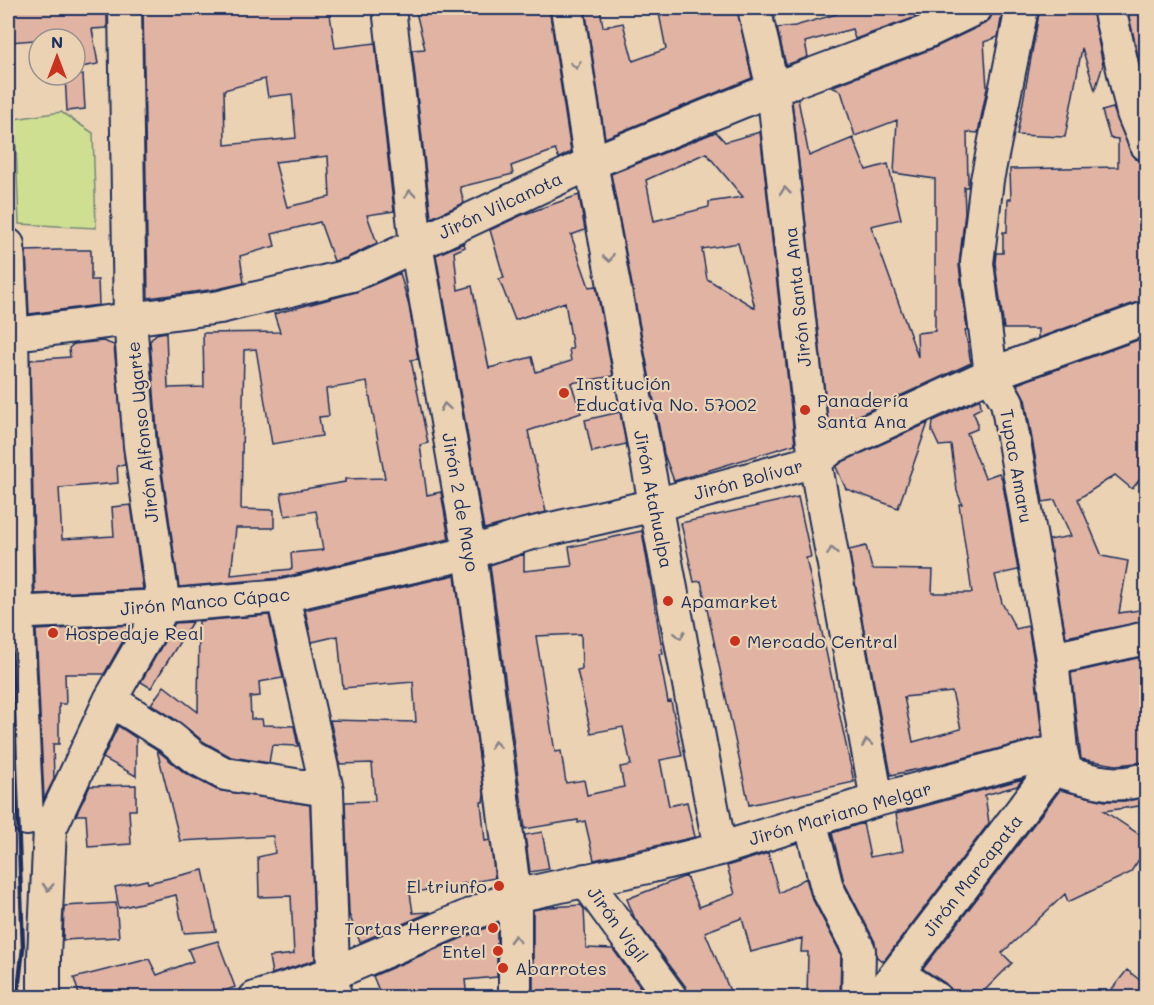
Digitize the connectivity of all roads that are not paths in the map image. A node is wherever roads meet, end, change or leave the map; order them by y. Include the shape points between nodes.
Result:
1 (124, 8) edge
2 (389, 8) edge
3 (567, 8) edge
4 (754, 8) edge
5 (975, 8) edge
6 (1023, 8) edge
7 (1109, 8) edge
8 (921, 20) edge
9 (773, 89) junction
10 (1146, 144) edge
11 (591, 163) junction
12 (8, 244) edge
13 (416, 244) junction
14 (1146, 318) edge
15 (130, 319) junction
16 (10, 334) edge
17 (991, 374) junction
18 (815, 461) junction
19 (655, 505) junction
20 (470, 553) junction
21 (283, 596) junction
22 (164, 606) junction
23 (12, 613) edge
24 (1146, 638) edge
25 (1052, 659) junction
26 (110, 700) junction
27 (1061, 750) junction
28 (1146, 779) edge
29 (327, 790) junction
30 (877, 800) junction
31 (28, 818) edge
32 (810, 820) junction
33 (720, 849) junction
34 (585, 880) junction
35 (515, 896) junction
36 (897, 973) junction
37 (334, 985) edge
38 (45, 998) edge
39 (255, 998) edge
40 (515, 998) edge
41 (671, 998) edge
42 (858, 998) edge
43 (878, 998) edge
44 (934, 998) edge

1 - 15 street, Jirón Alfonso Ugarte
13 -> 2 street, Jirón 2 de Mayo
3 -> 11 street, Jirón Atahualpa
4 - 9 street, Jirón Santa Ana
5 - 8 street, Jirón Vilcanota
6 - 17 street, Tupac Amaru via 987,180 977,263
7 - 10 street via 1133,113
8 - 9 street, Jirón Vilcanota
9 - 11 street, Jirón Vilcanota
18 -> 9 street, Jirón Santa Ana
11 - 13 street, Jirón Vilcanota
11 -> 19 street, Jirón Atahualpa
12 - 16 street
13 - 15 street, Jirón Vilcanota via 352,275 220,307
20 -> 13 street, Jirón 2 de Mayo
14 - 17 street, Jirón Bolívar
15 - 16 street, Jirón Vilcanota
15 - 22 street, Jirón Alfonso Ugarte via 140,446
16 - 23 street
17 - 18 street, Jirón Bolívar via 833,447
17 - 25 street, Tupac Amaru via 1007,402
18 - 19 street, Jirón Bolívar
30 -> 18 street, Jirón Santa Ana
19 - 20 street, Jirón Bolívar via 525,535
19 -> 33 street, Jirón Atahualpa
20 - 21 street, Jirón Manco Cápac
35 -> 20 street, Jirón 2 de Mayo
21 - 22 street, Jirón Manco Cápac
21 - 29 street
22 - 23 street, Jirón Manco Cápac
22 - 26 street
23 - 31 street
24 - 25 street
25 - 27 street, Tupac Amaru
26 - 29 street via 225,774
26 - 31 street
27 - 28 street via 1066,773 1097,783
27 - 30 street, Jirón Mariano Melgar
27 - 36 street, Jirón Marcapata via 1047,777
29 - 37 street
30 - 32 street, Jirón Mariano Melgar
31 -> 38 street
32 - 33 street, Jirón Mariano Melgar
32 - 42 street via 827,888 859,950
33 - 34 street, Jirón Mariano Melgar
34 - 35 street, Jirón Mariano Melgar
34 - 41 street, Jirón Vigil
35 - 37 street, Jirón Mariano Melgar
40 -> 35 street, Jirón 2 de Mayo
36 - 43 street, Jirón Marcapata
36 - 44 street
37 - 39 street, Jirón Mariano Melgar

